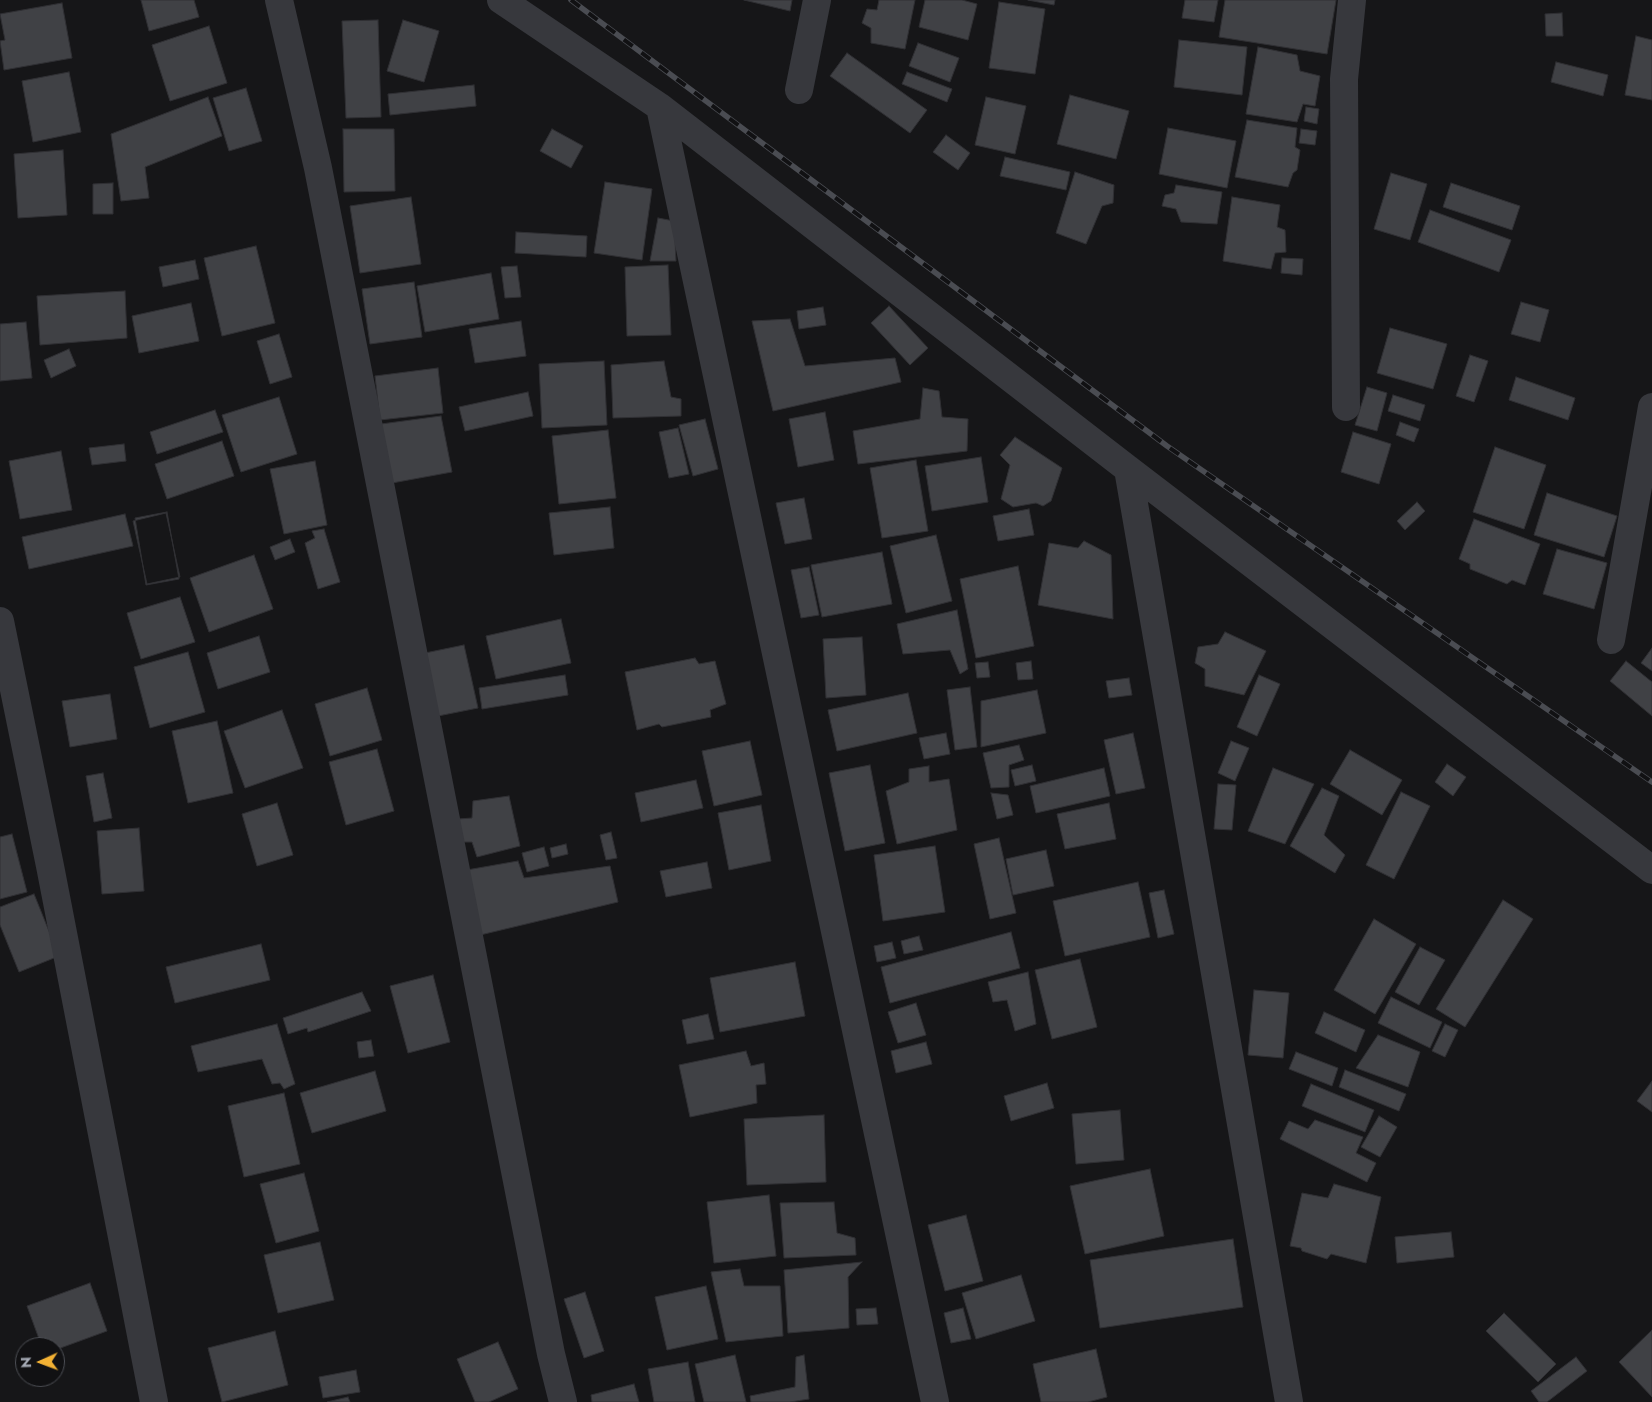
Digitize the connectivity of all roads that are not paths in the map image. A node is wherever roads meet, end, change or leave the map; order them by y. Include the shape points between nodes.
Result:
1 (279, 0) edge
2 (501, 0) edge
3 (817, 0) edge
4 (1352, 0) edge
5 (799, 90) dead end
6 (660, 107) junction
7 (1346, 407) dead end
8 (1652, 407) edge
9 (1128, 470) junction
10 (0, 621) edge
11 (1610, 640) dead end
12 (1652, 870) edge
13 (154, 1402) edge
14 (564, 1402) edge
15 (935, 1402) edge
16 (1289, 1402) edge

1 - 14 street via 320,178 551,1354
2 - 6 street
3 - 5 street
4 - 7 street via 1344,79
6 - 9 street
6 - 15 street
8 - 11 street
9 - 12 street
9 - 16 street
10 - 13 street

